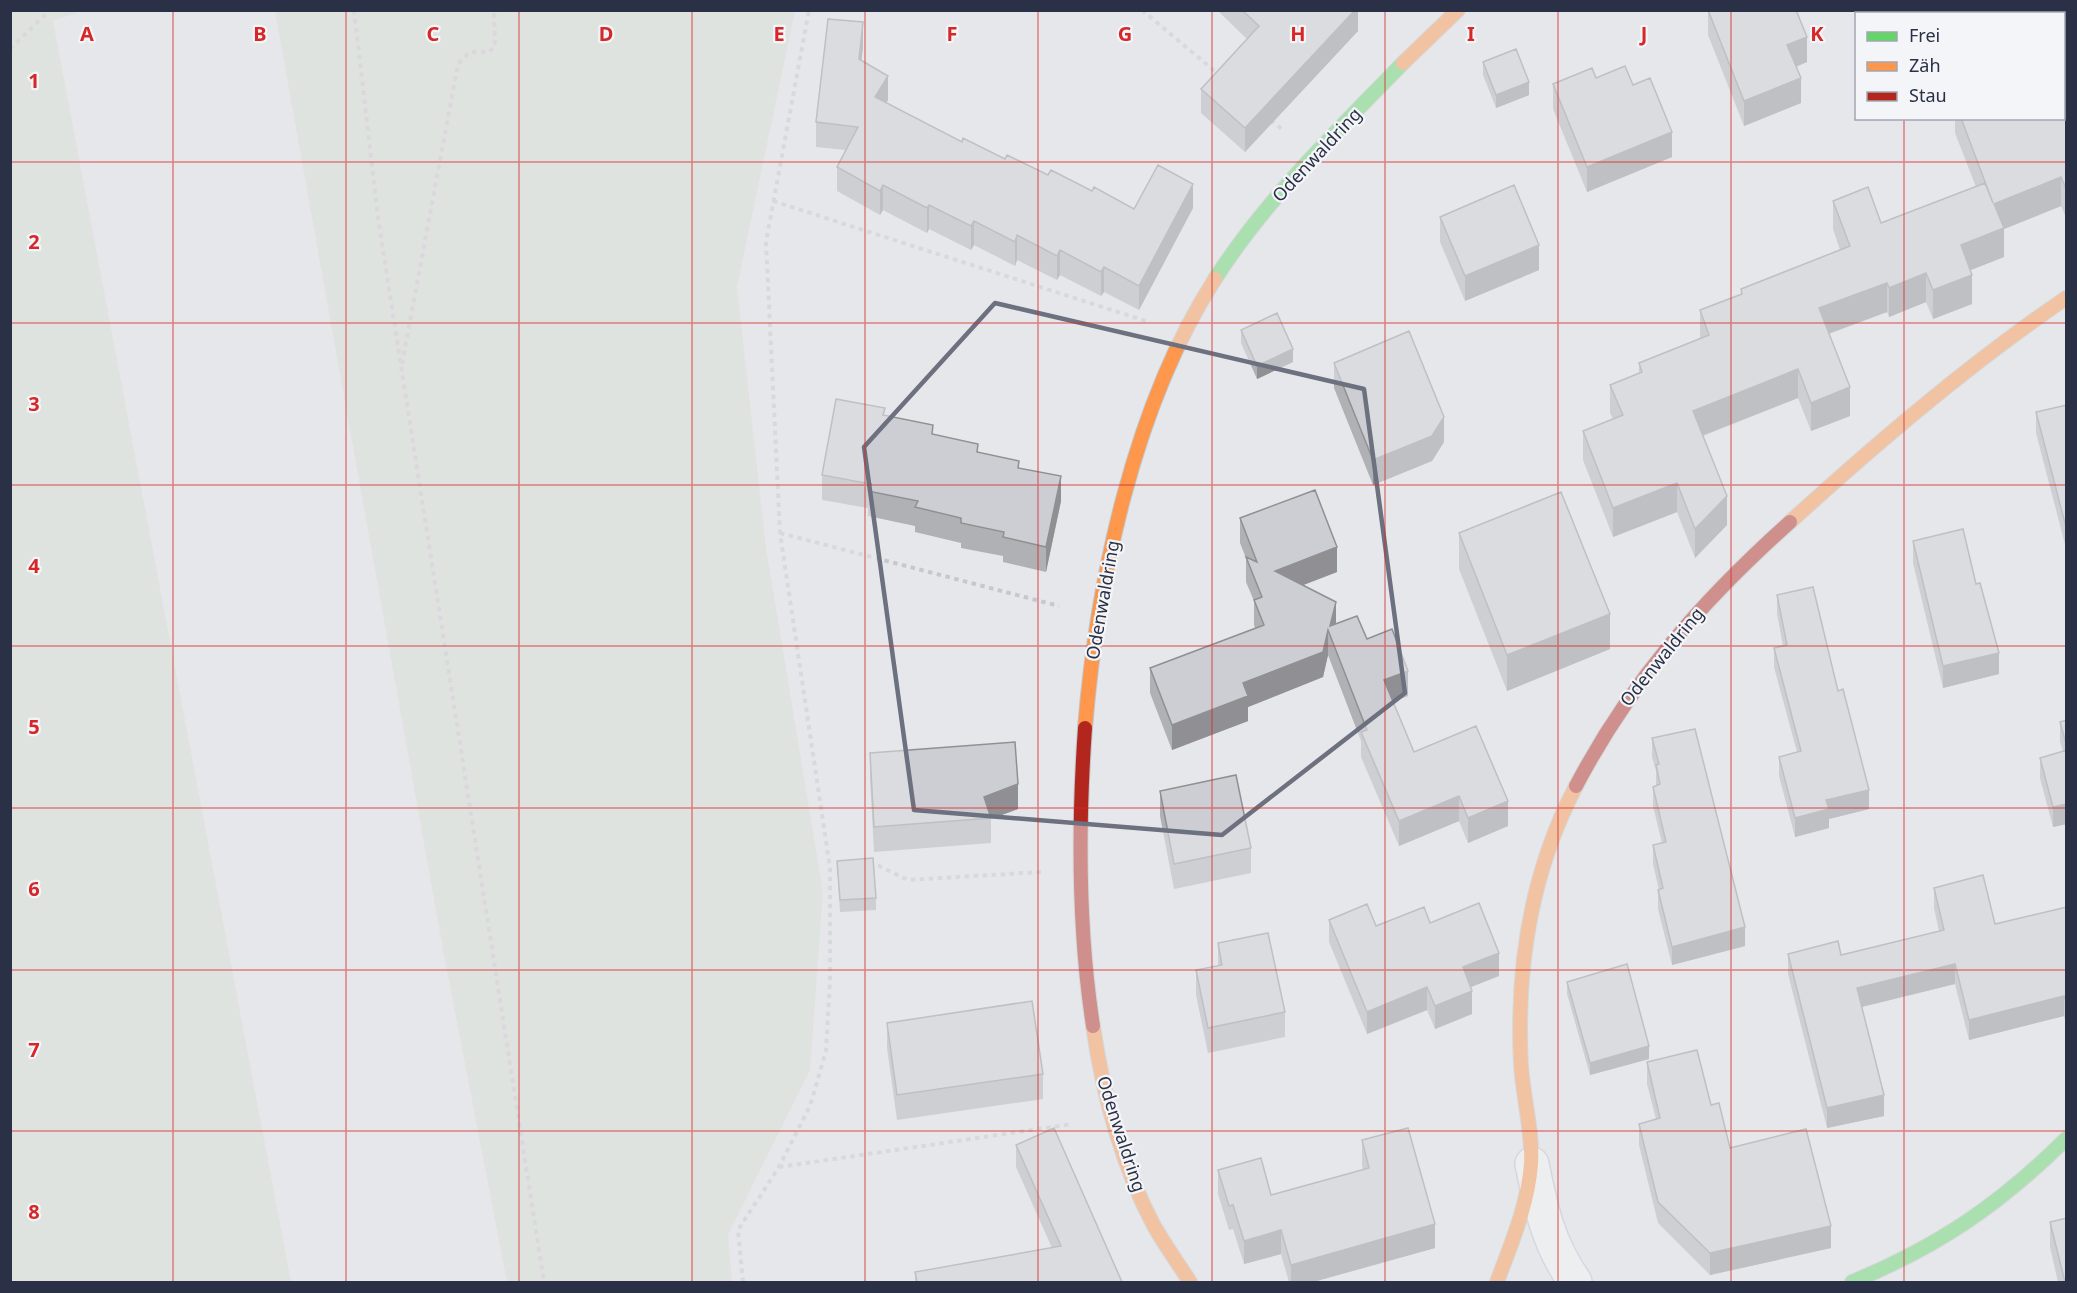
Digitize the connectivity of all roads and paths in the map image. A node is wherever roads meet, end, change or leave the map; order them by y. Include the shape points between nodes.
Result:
1 (50, 10) edge
2 (354, 10) edge
3 (494, 10) edge
4 (809, 10) edge
5 (1142, 10) edge
6 (1458, 10) edge
7 (10, 49) edge
8 (1224, 80) edge
9 (1269, 118) edge
10 (1314, 156) junction
11 (773, 201) junction
12 (2067, 298) edge
13 (1183, 333) junction
14 (401, 368) junction
15 (780, 533) junction
16 (1097, 616) junction
17 (859, 867) edge
18 (830, 868) junction
19 (840, 868) edge
20 (1080, 870) junction
21 (1112, 1119) junction
22 (2067, 1139) edge
23 (1532, 1164) junction
24 (779, 1167) junction
25 (544, 1282) edge
26 (744, 1282) edge
27 (1190, 1282) edge
28 (1497, 1282) edge
29 (1575, 1282) edge
30 (1852, 1282) edge

1 - 7 path
2 - 14 path via 378,218
3 - 14 path via 495,46 489,52 470,52 458,64
4 - 11 path
5 - 8 path
6 - 10 street, Odenwaldring
9 - 10 path
10 - 13 street, Odenwaldring via 1230,256
11 - 13 path
11 - 15 path via 766,242
12 - 23 street, Odenwaldring via 1965,372 1808,504 1729,578 1671,642 1621,706 1573,788 1554,835 1528,926 1520,1020
13 - 16 street, Odenwaldring via 1144,427 1115,531
14 - 25 path
15 - 16 path
15 - 18 path
16 - 20 street, Odenwaldring via 1084,727
17 - 20 path via 879,866 908,880
18 - 19 path
18 - 24 path via 826,1051 810,1106
20 - 21 street, Odenwaldring via 1089,995 1098,1060
21 - 24 path
21 - 27 street, Odenwaldring via 1149,1217
22 - 30 street via 1987,1209 1917,1254
23 - 28 street, Odenwaldring via 1521,1215
23 - 29 street, Odenwaldring via 1550,1239
24 - 26 path via 738,1230

